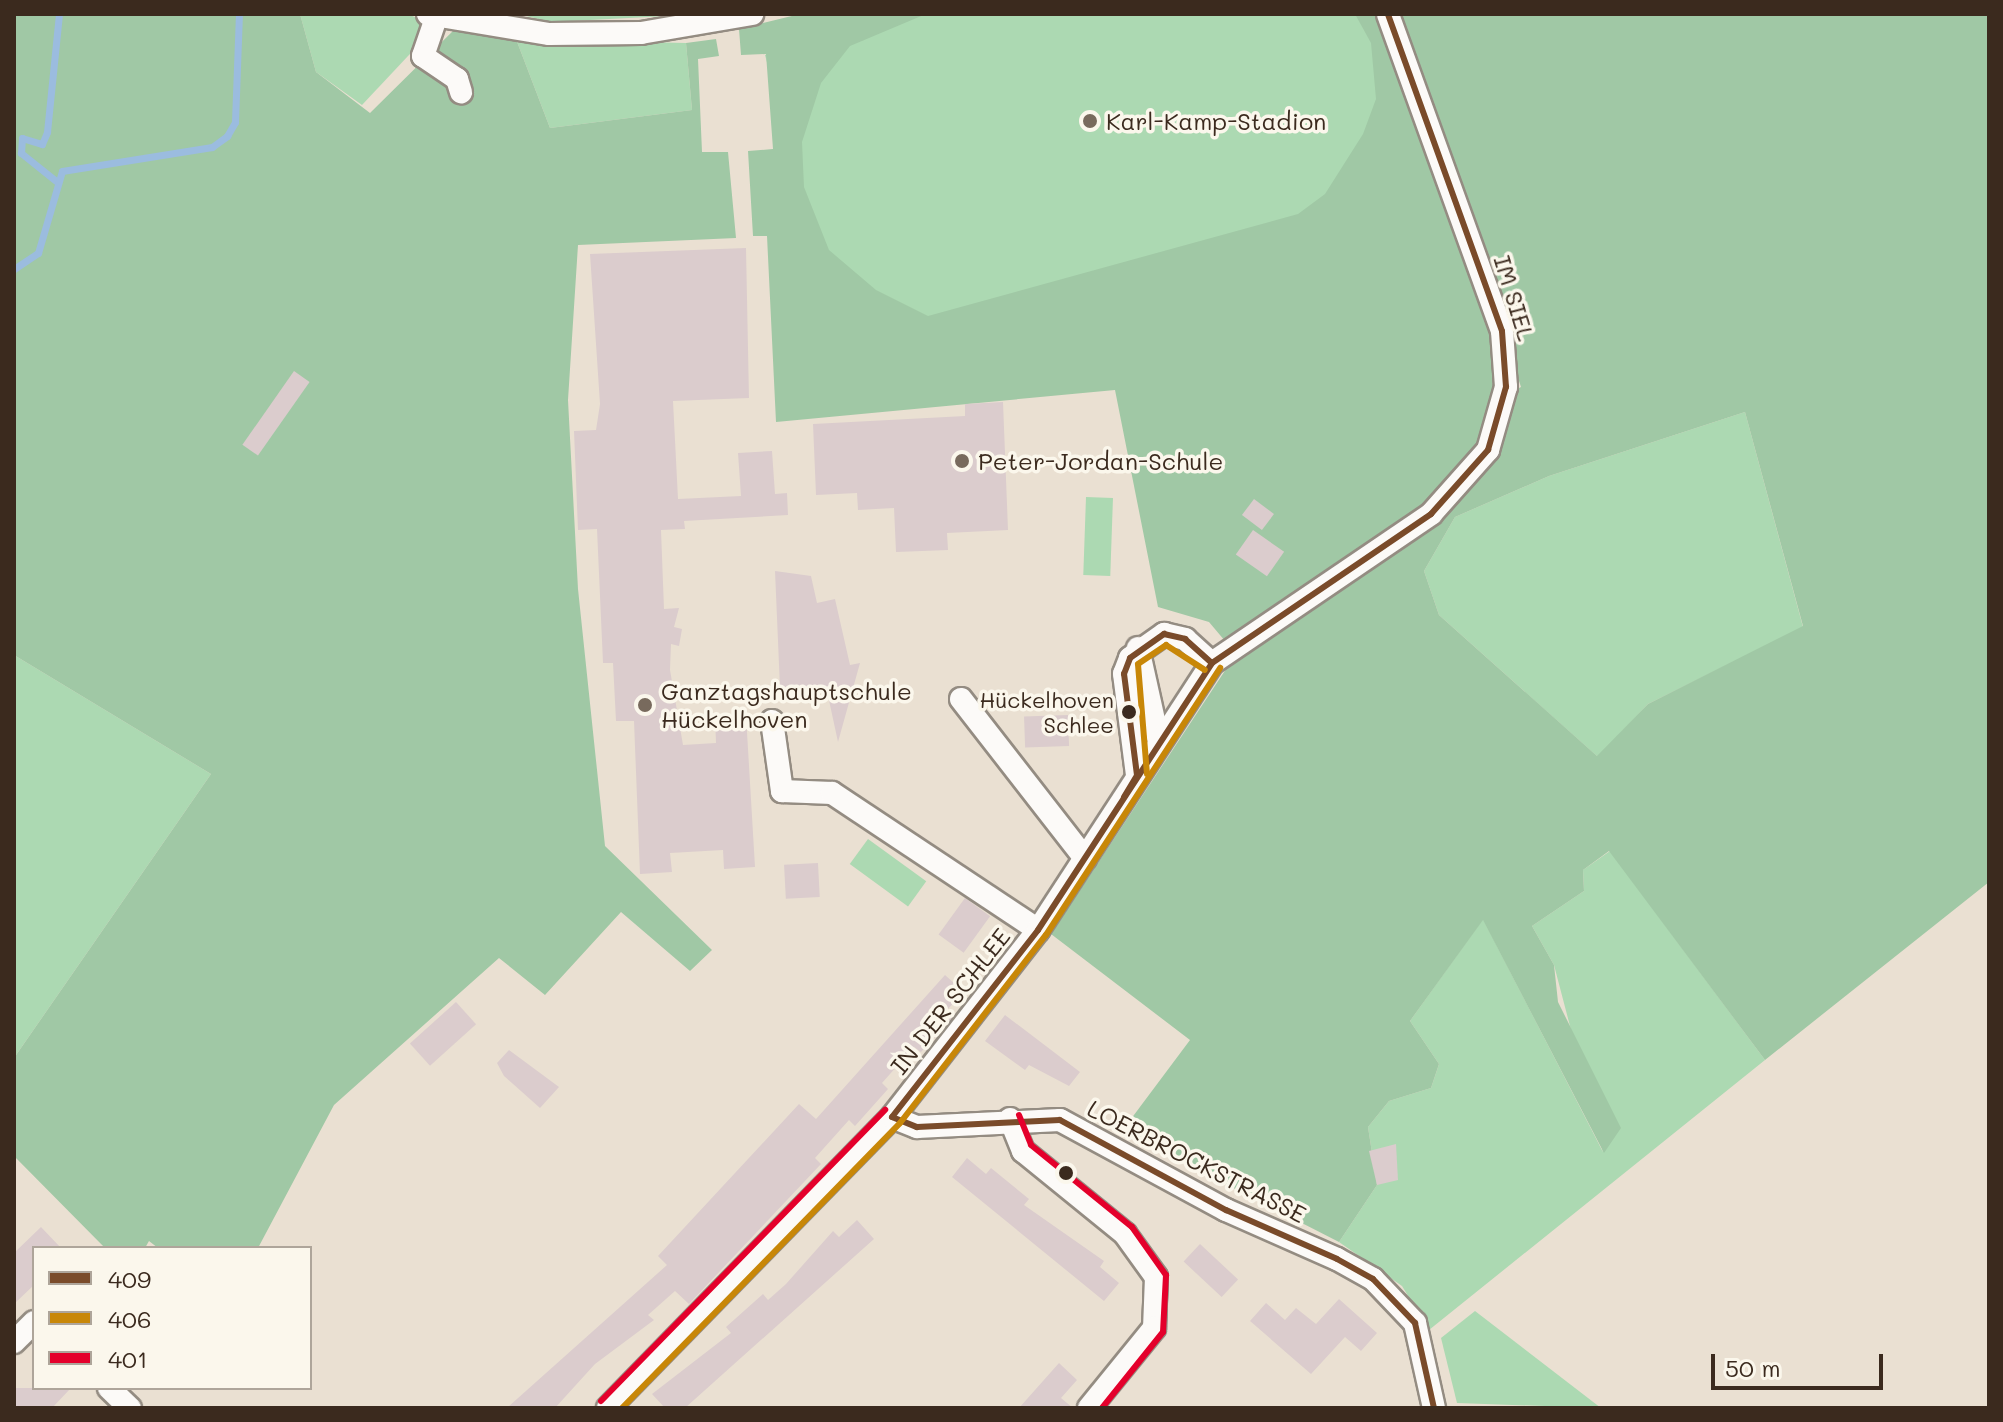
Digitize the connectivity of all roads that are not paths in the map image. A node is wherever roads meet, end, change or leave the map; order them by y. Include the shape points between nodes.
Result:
1 (752, 14) edge
2 (1388, 14) edge
3 (432, 16) edge
4 (461, 92) dead end
5 (1138, 648) junction
6 (1212, 663) junction
7 (961, 699) dead end
8 (772, 721) dead end
9 (1159, 743) junction
10 (1137, 775) junction
11 (1085, 858) junction
12 (1038, 930) junction
13 (892, 1117) junction
14 (1010, 1119) junction
15 (32, 1324) edge
16 (14, 1342) edge
17 (111, 1390) edge
18 (1440, 1406) edge
19 (130, 1408) edge
20 (608, 1408) edge
21 (1089, 1408) edge

1 - 3 street via 641,33 549,34
2 - 6 street, IM SIEL via 1502,331 1506,387 1488,450 1469,479 1431,514
3 - 4 street via 423,56 457,79
5 - 6 street via 1164,634 1185,639
5 - 9 street
5 - 10 street via 1124,674
6 - 9 street, IN DER SCHLEE
7 - 11 street
8 - 12 street via 782,791 832,793
9 - 10 street, IN DER SCHLEE
10 - 11 street, IN DER SCHLEE
11 - 12 street, IN DER SCHLEE
12 - 13 street, IN DER SCHLEE
13 - 14 street, LOERBROCKSTRASSE via 917,1127
13 - 20 street, IN DER SCHLEE
14 - 18 street, LOERBROCKSTRASSE via 1060,1120 1094,1134 1226,1210 1373,1279 1415,1323
14 - 21 street via 1023,1151 1125,1234 1156,1277 1154,1328
15 - 16 street
17 - 19 street

